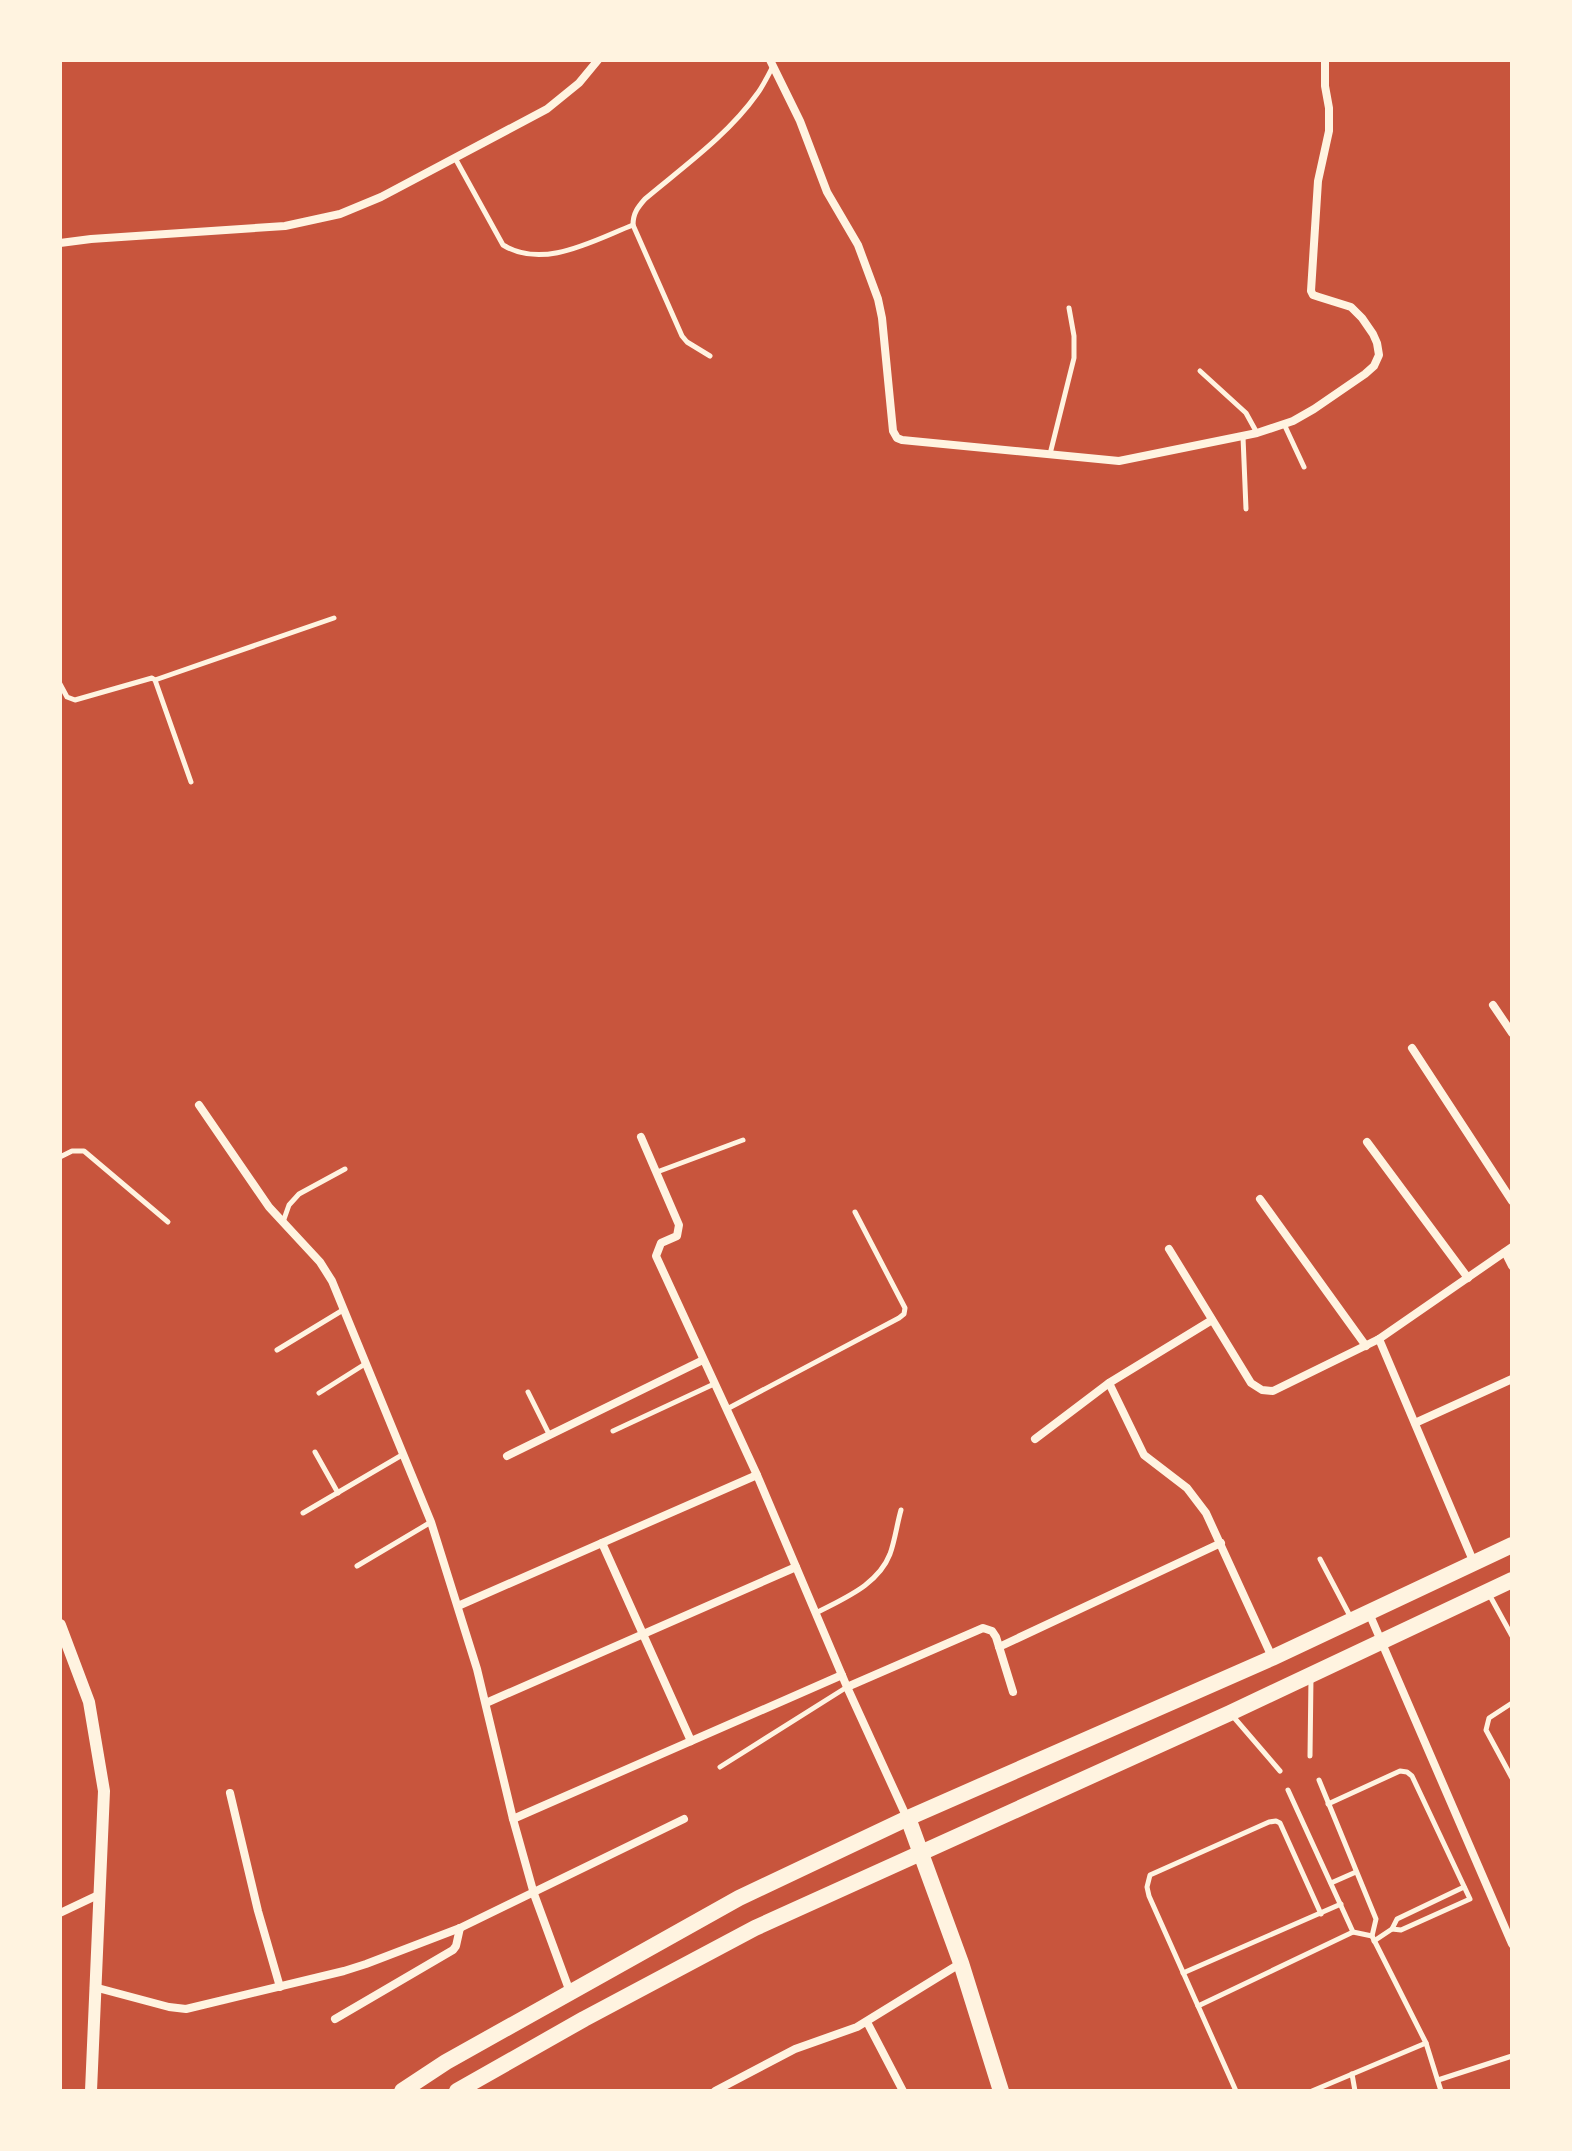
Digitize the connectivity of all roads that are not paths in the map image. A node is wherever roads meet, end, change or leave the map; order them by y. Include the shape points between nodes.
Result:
1 (598, 60) edge
2 (1325, 60) edge
3 (772, 63) edge
4 (455, 158) junction
5 (633, 225) junction
6 (60, 243) edge
7 (1069, 308) dead end
8 (710, 356) dead end
9 (1200, 371) dead end
10 (1284, 424) junction
11 (1257, 433) junction
12 (1243, 436) junction
13 (1050, 454) junction
14 (1304, 467) dead end
15 (1246, 509) dead end
16 (334, 618) dead end
17 (155, 680) junction
18 (60, 684) edge
19 (191, 782) dead end
20 (1493, 1005) dead end
21 (1512, 1033) edge
22 (1412, 1048) dead end
23 (199, 1105) dead end
24 (641, 1137) dead end
25 (743, 1140) dead end
26 (1367, 1142) dead end
27 (60, 1157) edge
28 (345, 1169) dead end
29 (657, 1172) junction
30 (1260, 1199) dead end
31 (1512, 1201) edge
32 (855, 1212) dead end
33 (168, 1222) dead end
34 (282, 1222) junction
35 (1169, 1249) dead end
36 (1508, 1249) edge
37 (1512, 1266) edge
38 (1468, 1278) junction
39 (344, 1309) junction
40 (1212, 1320) junction
41 (1379, 1339) junction
42 (1366, 1346) junction
43 (277, 1350) dead end
44 (703, 1360) junction
45 (365, 1364) junction
46 (1512, 1379) edge
47 (1109, 1383) junction
48 (714, 1384) junction
49 (528, 1392) dead end
50 (319, 1393) dead end
51 (726, 1409) junction
52 (1415, 1423) junction
53 (613, 1431) dead end
54 (549, 1435) junction
55 (1035, 1439) dead end
56 (315, 1452) dead end
57 (402, 1455) junction
58 (507, 1456) dead end
59 (757, 1475) junction
60 (338, 1493) junction
61 (901, 1510) dead end
62 (303, 1513) dead end
63 (431, 1522) junction
64 (602, 1543) junction
65 (1221, 1543) junction
66 (1512, 1545) edge
67 (1320, 1559) dead end
68 (1474, 1563) junction
69 (357, 1566) dead end
70 (796, 1567) junction
71 (1512, 1580) edge
72 (1487, 1591) junction
73 (458, 1606) junction
74 (816, 1613) junction
75 (1369, 1613) junction
76 (1353, 1620) junction
77 (60, 1625) edge
78 (643, 1635) junction
79 (1512, 1636) edge
80 (1381, 1642) junction
81 (999, 1647) junction
82 (1272, 1658) junction
83 (842, 1675) junction
84 (1312, 1676) junction
85 (847, 1687) junction
86 (1013, 1692) dead end
87 (486, 1703) junction
88 (1512, 1703) edge
89 (1230, 1713) junction
90 (691, 1741) junction
91 (1310, 1756) dead end
92 (720, 1767) dead end
93 (1280, 1771) dead end
94 (1512, 1778) edge
95 (1319, 1780) dead end
96 (1288, 1790) dead end
97 (230, 1793) dead end
98 (1328, 1804) junction
99 (908, 1818) junction
100 (513, 1819) junction
101 (684, 1819) dead end
102 (920, 1852) junction
103 (1356, 1872) junction
104 (1331, 1883) junction
105 (1464, 1887) junction
106 (534, 1894) junction
107 (98, 1895) junction
108 (1341, 1904) junction
109 (60, 1913) edge
110 (1321, 1914) junction
111 (460, 1928) junction
112 (1392, 1929) junction
113 (1353, 1932) junction
114 (1373, 1938) junction
115 (1512, 1944) edge
116 (961, 1963) junction
117 (1183, 1973) junction
118 (94, 1987) junction
119 (280, 1987) junction
120 (570, 1992) junction
121 (1198, 2006) junction
122 (335, 2019) dead end
123 (867, 2022) junction
124 (1426, 2043) junction
125 (1512, 2056) edge
126 (1352, 2074) junction
127 (1438, 2080) junction
128 (91, 2091) edge
129 (402, 2091) edge
130 (457, 2091) edge
131 (715, 2091) edge
132 (903, 2091) edge
133 (1001, 2091) edge
134 (1236, 2091) edge
135 (1312, 2091) edge
136 (1355, 2091) edge
137 (1441, 2091) edge

1 - 4 street via 547,109
2 - 10 street via 1329,131 1318,181 1311,291 1351,307 1373,334 1379,355 1365,374
3 - 5 lane via 759,92 738,117 638,208
3 - 13 street via 878,299 897,438
4 - 5 lane via 503,245 513,251 556,254
4 - 6 street via 340,214 285,226
5 - 8 lane via 682,336
7 - 13 lane via 1074,358
9 - 11 lane via 1246,413
10 - 11 street
10 - 14 lane
11 - 12 street
12 - 13 street via 1119,461
12 - 15 lane
16 - 17 lane
17 - 18 lane via 75,700
17 - 19 lane
20 - 21 street
22 - 31 street
23 - 34 street
24 - 29 street
25 - 29 lane
26 - 38 street
27 - 33 lane via 84,1151
28 - 34 lane via 293,1199
29 - 44 street via 679,1225 677,1236 661,1243 656,1256
30 - 42 street
32 - 51 lane via 904,1314
34 - 39 street via 320,1262
35 - 40 street
36 - 37 street
36 - 38 street
38 - 41 street
39 - 43 lane
39 - 45 street
40 - 42 street via 1251,1383 1262,1390 1273,1391
40 - 47 street
41 - 42 street
41 - 52 street
44 - 48 street
44 - 54 street
45 - 50 lane
45 - 57 street
46 - 52 street
47 - 55 street
47 - 65 street via 1144,1455 1194,1495
48 - 51 street
48 - 53 lane
49 - 54 lane
51 - 59 street
52 - 68 street
54 - 58 street
56 - 60 lane
57 - 60 lane
57 - 63 street
59 - 64 street
59 - 70 street
60 - 62 lane
61 - 74 lane via 890,1555 879,1572
63 - 69 lane
63 - 73 street
64 - 73 street
64 - 78 street
65 - 81 street
65 - 82 street
66 - 68 main road
67 - 76 lane
68 - 75 main road
70 - 74 street
70 - 78 street
71 - 72 main road
72 - 79 lane
72 - 80 main road
73 - 87 street
74 - 83 street
75 - 76 main road
75 - 80 street
76 - 82 main road
77 - 107 street via 89,1702 102,1770
78 - 87 street
78 - 90 street
80 - 84 main road
80 - 115 street
81 - 85 street via 992,1631 983,1628
81 - 86 street
82 - 99 main road
83 - 85 street
83 - 90 street
84 - 89 main road
84 - 91 lane
85 - 92 lane
85 - 99 street
87 - 100 street
88 - 94 lane via 1489,1718 1486,1730
89 - 93 lane
89 - 102 main road
90 - 100 street
95 - 98 lane
96 - 104 lane
97 - 119 street
98 - 103 lane
98 - 105 lane via 1407,1772
99 - 102 main road
99 - 120 main road via 739,1898
100 - 106 street
101 - 106 street
102 - 116 main road
102 - 130 main road via 755,1928
103 - 104 lane
103 - 114 lane via 1376,1919
104 - 108 lane
105 - 112 lane via 1397,1919
105 - 112 lane via 1470,1899 1401,1930
106 - 111 street
106 - 120 street
107 - 109 street
107 - 118 street
108 - 110 lane
108 - 113 lane
110 - 117 lane
110 - 117 lane via 1280,1823 1269,1822 1150,1875 1149,1896
111 - 119 street via 344,1971
111 - 122 street via 453,1950
112 - 114 lane
113 - 114 lane
113 - 121 lane
114 - 124 lane
116 - 123 street
116 - 133 main road
117 - 121 lane
118 - 119 street via 186,2009
118 - 128 street
120 - 129 main road
121 - 134 lane
123 - 131 street via 795,2049
123 - 132 street
124 - 126 lane
124 - 127 lane
125 - 127 lane
126 - 135 lane
126 - 136 lane
127 - 137 lane

